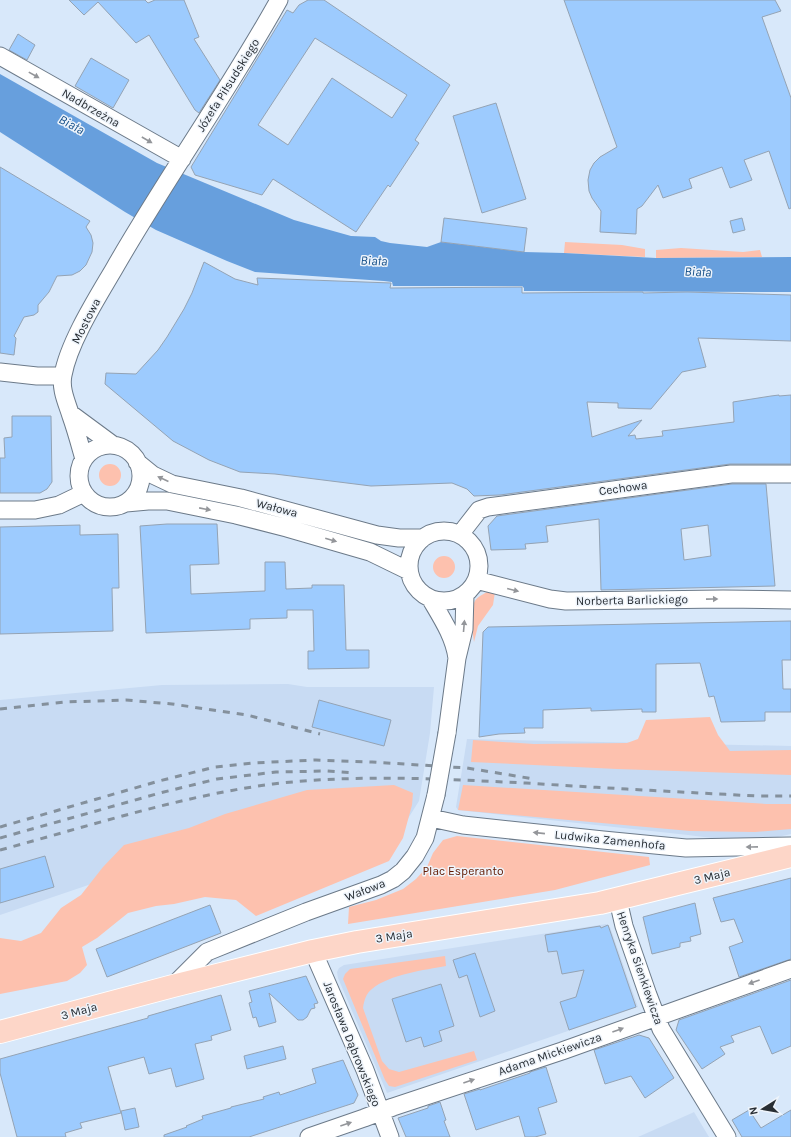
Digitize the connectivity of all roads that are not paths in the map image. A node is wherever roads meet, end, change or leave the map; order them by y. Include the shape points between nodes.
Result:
1 (279, 0) edge
2 (0, 56) edge
3 (178, 164) junction
4 (135, 234) joint
5 (0, 372) edge
6 (62, 376) junction
7 (71, 414) junction
8 (113, 445) junction
9 (84, 460) junction
10 (137, 462) junction
11 (791, 474) edge
12 (84, 493) junction
13 (126, 502) junction
14 (0, 510) edge
15 (465, 528) dead end
16 (423, 538) junction
17 (409, 571) junction
18 (476, 580) junction
19 (465, 594) junction
20 (430, 598) junction
21 (791, 600) edge
22 (457, 658) junction
23 (431, 818) junction
24 (791, 846) edge
25 (791, 856) edge
26 (618, 900) junction
27 (313, 951) junction
28 (791, 968) edge
29 (173, 986) junction
30 (656, 1017) junction
31 (0, 1032) edge
32 (380, 1112) junction
33 (309, 1137) edge
34 (390, 1137) edge
35 (727, 1137) edge

1 - 3 street, Józefa Piłsudskiego via 258,38
2 -> 3 street, Nadbrzeżna
3 - 4 street, Józefa Piłsudskiego
4 - 6 street, Mostowa via 81,329
5 - 6 street
6 - 7 street, Mostowa via 66,403
7 - 8 street
7 - 9 street, Mostowa
8 - 9 street via 96,448
8 - 10 street via 127,451
9 - 12 street via 79,476
10 - 13 street via 141,480 133,497
16 -> 10 street, Wałowa via 377,535 241,498 172,484 153,475
11 - 15 street, Cechowa via 731,474 488,507 479,510
12 - 13 street via 99,505 108,507
12 - 14 street via 59,505 35,510
13 -> 17 street, Wałowa via 167,501 236,515 370,552
16 - 17 street via 414,547
16 - 18 street via 434,532 446,531 467,540 478,559
17 - 20 street via 420,592
18 - 19 street
18 -> 21 street, Norberta Barlickiego via 566,601
19 - 20 street via 442,601
22 -> 19 street, Wałowa via 464,629
20 - 22 street, Wałowa via 444,622
22 - 23 street, Wałowa, bridge via 447,733
24 -> 23 street, Ludwika Zamenhofa via 686,848 463,824
23 - 29 street, Wałowa via 425,838 415,856 393,879 207,952
25 - 26 main road, 3 Maja
26 - 27 main road, 3 Maja
26 - 30 street, Henryka Sienkiewicza via 624,926
27 - 29 main road, 3 Maja
27 - 32 street, Jarosława Dąbrowskiego via 365,1070
28 -> 30 street, Adama Mickiewicza
29 - 31 main road, 3 Maja
32 -> 30 street, Adama Mickiewicza
30 - 35 street, Henryka Sienkiewicza
33 -> 32 street, Adama Mickiewicza
32 - 34 street, Jarosława Dąbrowskiego

